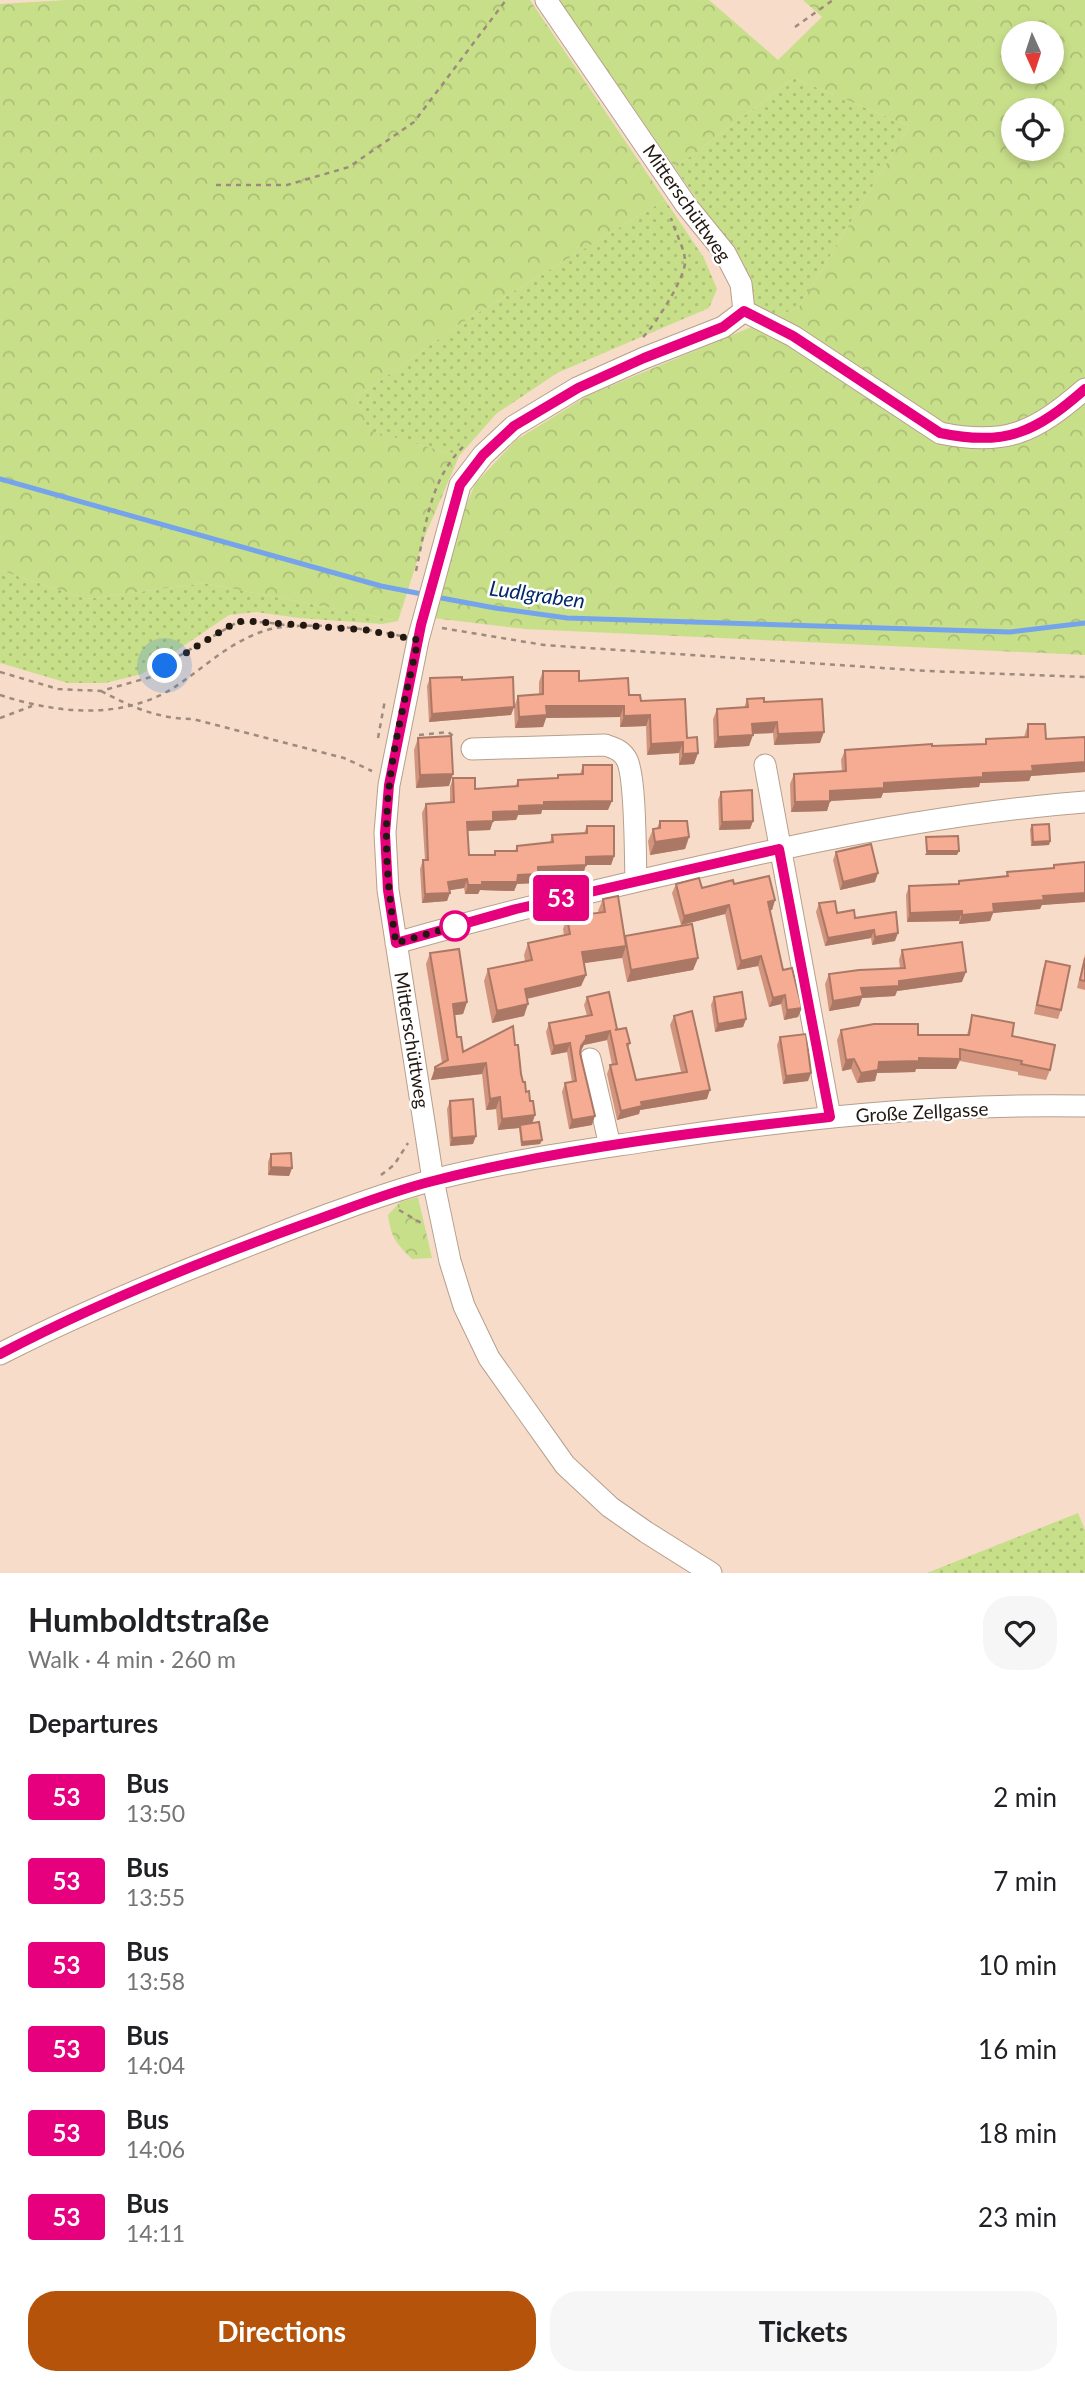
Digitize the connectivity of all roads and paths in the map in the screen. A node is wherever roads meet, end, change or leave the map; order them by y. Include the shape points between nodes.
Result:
1 (506, 0) edge
2 (833, 0) edge
3 (554, 3) edge
4 (795, 27) dead end
5 (216, 185) dead end
6 (671, 209) dead end
7 (744, 311) junction
8 (643, 337) dead end
9 (1085, 389) edge
10 (470, 440) dead end
11 (425, 575) junction
12 (289, 626) junction
13 (421, 628) junction
14 (0, 672) edge
15 (1085, 677) edge
16 (102, 691) junction
17 (0, 695) edge
18 (32, 706) junction
19 (131, 707) junction
20 (0, 718) edge
21 (398, 736) junction
22 (472, 750) joint
23 (765, 765) dead end
24 (373, 772) dead end
25 (1085, 802) edge
26 (779, 849) junction
27 (636, 880) junction
28 (396, 943) junction
29 (590, 1059) dead end
30 (1085, 1106) edge
31 (830, 1117) junction
32 (610, 1146) junction
33 (433, 1180) junction
34 (0, 1354) edge
35 (711, 1573) edge

1 - 5 path via 414,121 349,167 287,185
2 - 4 path
3 - 7 street, Mitterschüttweg via 686,205 724,253 741,284
6 - 8 path via 684,272
7 - 9 street via 793,336 940,433 995,439 1028,431
7 - 11 street, Mitterschüttweg via 723,327 578,388 514,426 460,485
10 - 11 path via 442,472 432,496
11 - 13 street, Mitterschüttweg
12 - 13 path via 383,632
12 - 16 path via 236,622 151,677
12 - 19 path via 260,632 227,648 169,690
13 - 15 path via 544,645
13 - 21 street, Mitterschüttweg
14 - 16 path via 58,689
16 - 19 path
17 - 18 path
18 - 19 path via 81,712
18 - 20 path
19 - 24 path via 344,758
21 - 22 path via 448,732
21 - 28 street, Mitterschüttweg via 385,833
22 - 27 street via 605,745 620,750 631,782
23 - 26 street
25 - 26 street via 931,819
26 - 27 street
26 - 31 street
27 - 28 street
28 - 33 street, Mitterschüttweg
29 - 32 street
30 - 31 street, Große Zellgasse via 950,1108
31 - 32 street, Große Zellgasse
32 - 33 street, Große Zellgasse
33 - 34 street, Große Zellgasse via 117,1297
33 - 35 street, Mitterschüttweg via 464,1306 489,1358 529,1417 588,1488

